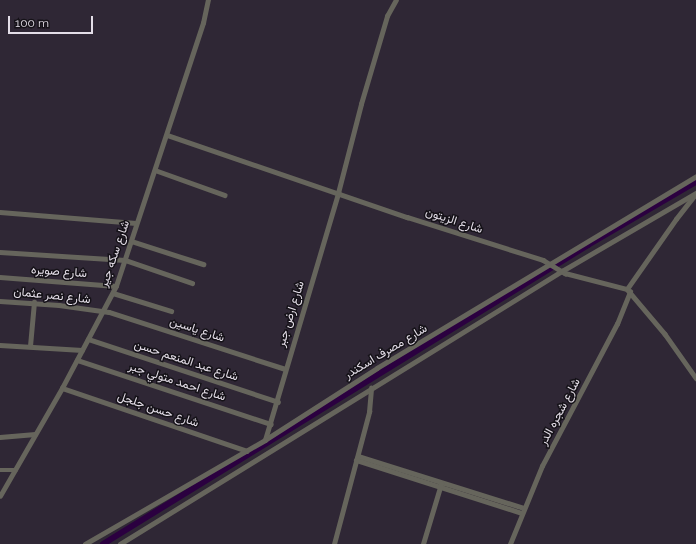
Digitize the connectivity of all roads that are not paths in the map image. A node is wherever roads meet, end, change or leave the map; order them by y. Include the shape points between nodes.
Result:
1 (208, 0) edge
2 (396, 0) edge
3 (167, 135) junction
4 (156, 170) junction
5 (696, 176) edge
6 (338, 193) junction
7 (696, 194) edge
8 (225, 195) dead end
9 (0, 212) edge
10 (136, 223) junction
11 (131, 241) junction
12 (0, 252) edge
13 (125, 260) junction
14 (550, 263) junction
15 (203, 264) dead end
16 (562, 271) junction
17 (0, 277) edge
18 (192, 282) dead end
19 (116, 286) junction
20 (629, 290) junction
21 (113, 293) junction
22 (0, 301) edge
23 (34, 302) junction
24 (171, 311) dead end
25 (102, 312) junction
26 (88, 339) junction
27 (0, 345) edge
28 (30, 346) junction
29 (82, 350) junction
30 (77, 360) junction
31 (285, 369) junction
32 (696, 378) edge
33 (62, 388) junction
34 (372, 388) junction
35 (278, 402) junction
36 (271, 424) junction
37 (35, 434) junction
38 (0, 437) edge
39 (265, 440) junction
40 (247, 450) junction
41 (357, 458) junction
42 (0, 470) edge
43 (16, 470) junction
44 (441, 485) junction
45 (0, 496) edge
46 (523, 511) junction
47 (85, 544) edge
48 (120, 544) edge
49 (334, 544) edge
50 (423, 544) edge
51 (510, 544) edge

1 - 3 street, شارع سكه جير
2 - 6 street, شارع ارض جبر via 387,16 350,142
3 - 4 street, شارع سكه جير
3 - 6 street, شارع الزيتون
4 - 8 street
4 - 10 street, شارع سكه جير
5 - 14 street, شارع مصرف اسكندر
6 - 14 street, شارع الزيتون
6 - 31 street, شارع ارض جبر
7 - 16 street, شارع مصرف اسكندر
7 - 20 street, شارع شجره الدر via 676,219
9 - 10 street
10 - 11 street, شارع سكه جير
11 - 13 street, شارع سكه جير
11 - 15 street
12 - 13 street
13 - 18 street
13 - 19 street, شارع سكه جير
14 - 16 street, شارع الزيتون
14 - 39 street, شارع مصرف اسكندر via 377,368
16 - 20 street, شارع الزيتون
16 - 34 street, شارع مصرف اسكندر
17 - 19 street, شارع صويره
19 - 21 street, شارع سكه جير
20 - 32 street
20 - 46 street, شارع شجره الدر via 617,324 542,466
21 - 24 street
21 - 25 street, شارع سكه جير
22 - 23 street, شارع نصر عثمان
23 - 25 street, شارع نصر عثمان
23 - 28 street
25 - 26 street, شارع سكه جير
25 - 31 street, شارع ياسين
26 - 29 street, شارع سكه جير
26 - 35 street, شارع عبد المنعم حسن
27 - 28 street
28 - 29 street
29 - 30 street, شارع سكه جير
30 - 33 street, شارع سكه جير
30 - 36 street, شارع احمد متولي جبر
31 - 35 street, شارع ارض جبر
33 - 37 street, شارع سكه جير
33 - 40 street, شارع حسن جلجل
34 - 41 street
34 - 48 street, شارع مصرف اسكندر
35 - 36 street, شارع ارض جبر
36 - 39 street, شارع ارض جبر
37 - 38 street
37 - 43 street, شارع سكه جير
39 - 40 street, شارع مصرف اسكندر
40 - 47 street, شارع مصرف اسكندر
41 - 44 street
41 - 49 street
42 - 43 street
43 - 45 street, شارع سكه جير
44 - 46 street
44 - 50 street
46 - 51 street, شارع شجره الدر

